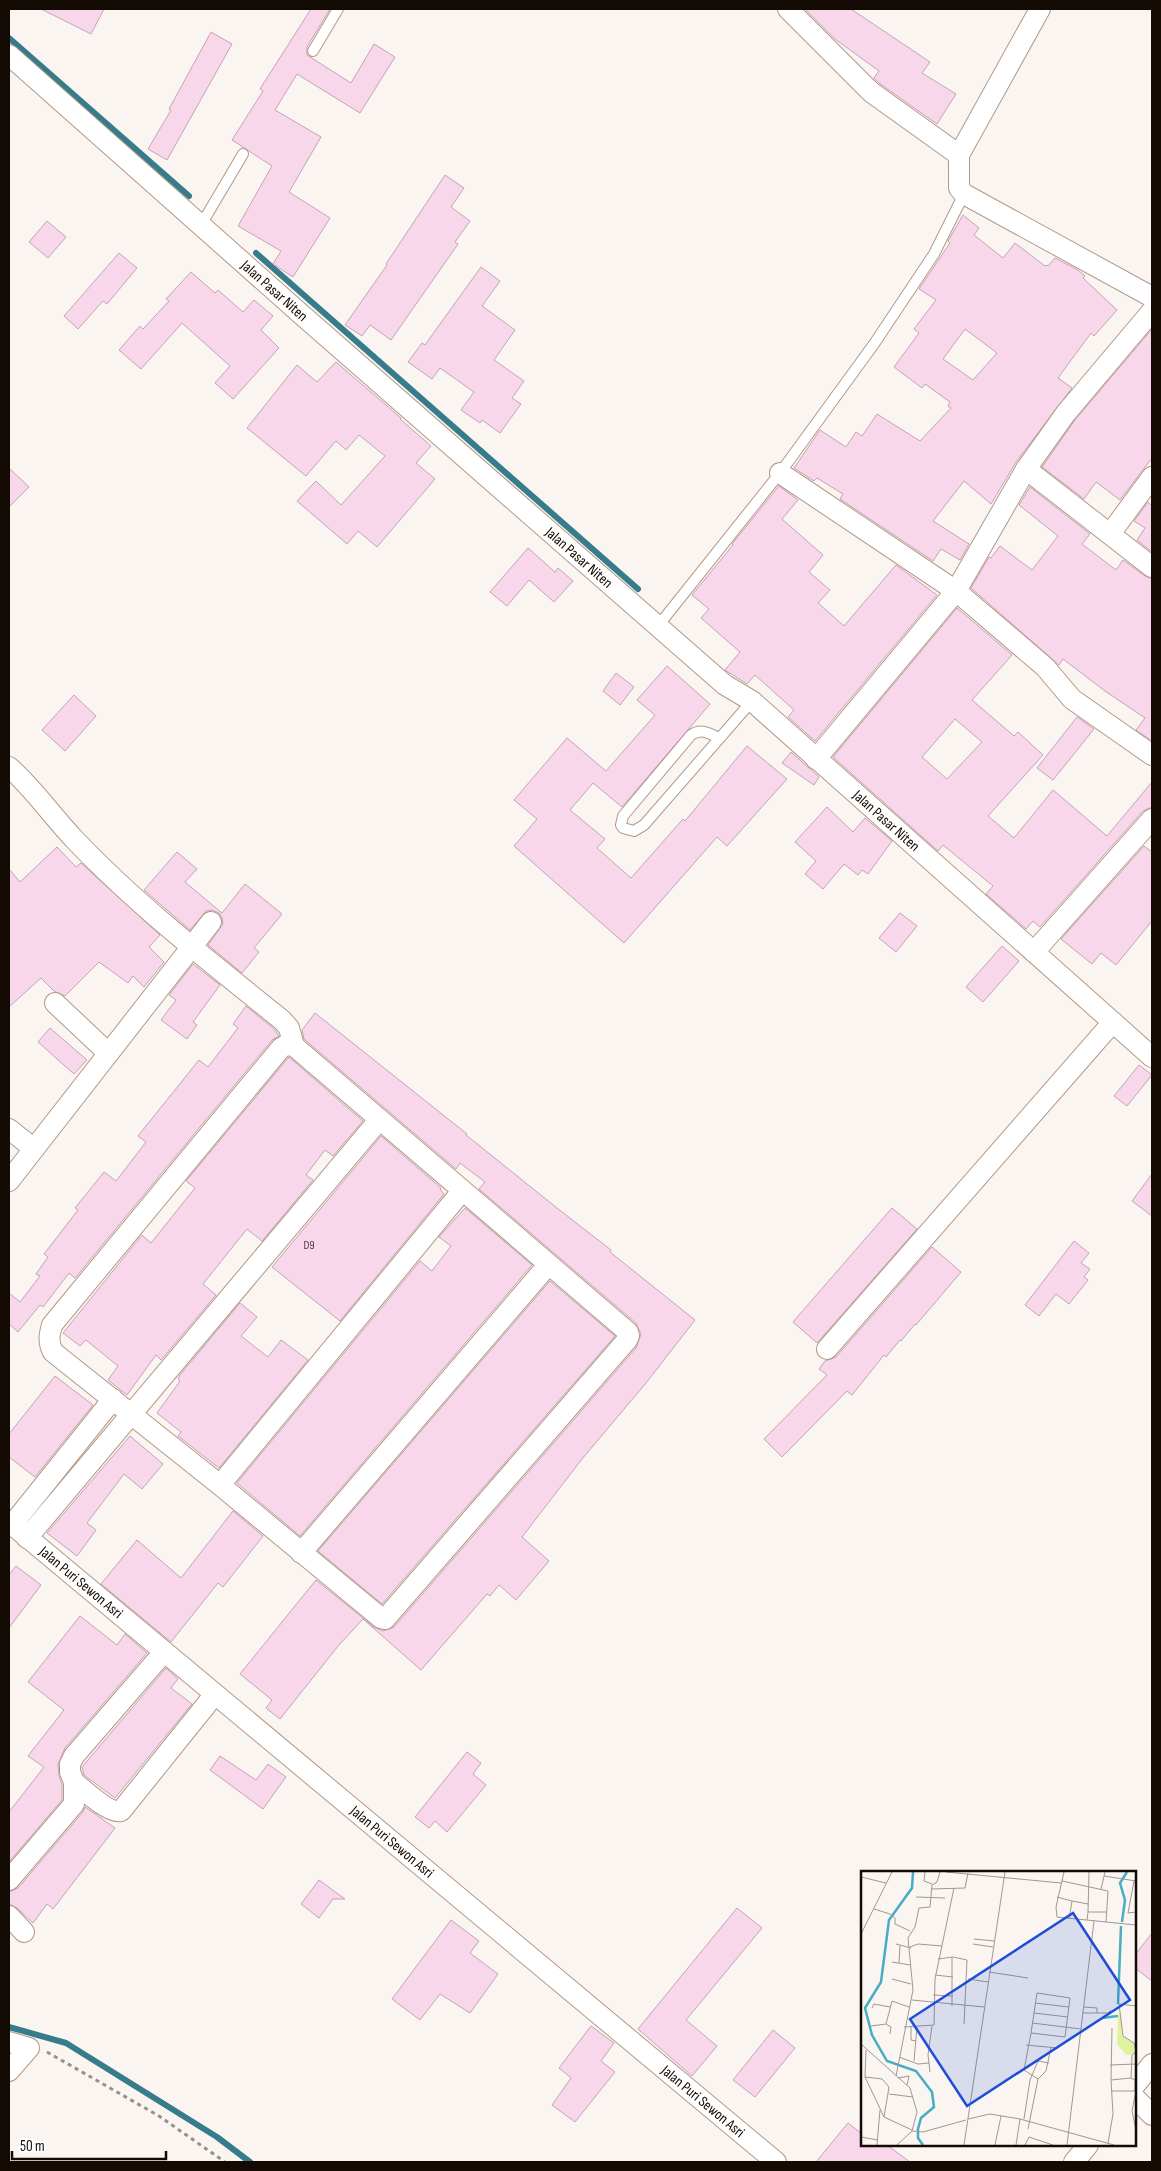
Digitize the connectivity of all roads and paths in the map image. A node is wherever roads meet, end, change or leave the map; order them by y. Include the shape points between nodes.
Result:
1 (338, 9) edge
2 (788, 9) edge
3 (1039, 9) edge
4 (313, 51) dead end
5 (9, 55) edge
6 (243, 154) dead end
7 (960, 161) junction
8 (962, 191) junction
9 (201, 225) junction
10 (1152, 297) edge
11 (1152, 311) edge
12 (1026, 469) junction
13 (780, 473) junction
14 (1152, 477) edge
15 (1110, 534) junction
16 (1152, 567) edge
17 (956, 590) junction
18 (658, 626) junction
19 (752, 701) junction
20 (720, 738) junction
21 (1152, 754) edge
22 (816, 759) junction
23 (9, 767) edge
24 (1152, 819) edge
25 (211, 922) dead end
26 (190, 946) junction
27 (1034, 952) junction
28 (55, 1003) dead end
29 (1113, 1022) junction
30 (294, 1046) junction
31 (107, 1052) junction
32 (1152, 1057) edge
33 (379, 1120) junction
34 (9, 1130) edge
35 (33, 1148) junction
36 (9, 1181) edge
37 (462, 1191) junction
38 (548, 1265) junction
39 (827, 1349) dead end
40 (113, 1399) junction
41 (131, 1414) junction
42 (81, 1438) junction
43 (98, 1452) junction
44 (45, 1485) junction
45 (220, 1485) junction
46 (60, 1498) junction
47 (16, 1528) edge
48 (301, 1552) junction
49 (164, 1652) junction
50 (214, 1694) junction
51 (74, 1782) junction
52 (9, 1880) edge
53 (9, 1916) edge
54 (24, 1932) dead end
55 (9, 2042) edge
56 (29, 2048) junction
57 (1152, 2064) edge
58 (9, 2071) edge
59 (1136, 2084) edge
60 (1136, 2099) edge
61 (1152, 2115) edge
62 (1087, 2146) edge
63 (225, 2162) edge
64 (776, 2162) edge
65 (1074, 2162) edge

1 - 4 lane
2 - 7 street via 871,92
3 - 7 street
5 - 9 street, Jalan Pasar Niten
6 - 9 lane
7 - 8 street
8 - 10 street
8 - 13 lane via 934,254 874,344
9 - 18 street, Jalan Pasar Niten
11 - 12 street via 1066,413
12 - 15 street
12 - 17 street
13 - 17 street
13 - 18 lane
14 - 15 street
15 - 16 street
17 - 21 street via 1045,667 1072,699
17 - 22 street
18 - 19 street, Jalan Pasar Niten via 725,685
19 - 20 lane
19 - 22 street, Jalan Pasar Niten
20 - 20 lane via 644,825 634,831 623,828 623,816 690,735 705,731
22 - 27 street, Jalan Pasar Niten
23 - 26 street via 75,840
24 - 27 street
25 - 26 street
26 - 30 street via 282,1020 289,1028
26 - 31 street
27 - 29 street, Jalan Pasar Niten
28 - 31 street
29 - 32 street, Jalan Pasar Niten
29 - 39 street
30 - 33 street
30 - 40 street via 281,1048 52,1325 48,1336 52,1352
31 - 35 street
33 - 37 street
33 - 41 street
34 - 35 street
35 - 36 street
37 - 38 street
37 - 45 street
38 - 48 street
38 - 48 street via 626,1329 629,1336 394,1611 387,1618 381,1618
40 - 41 street
40 - 42 street
41 - 43 street
41 - 45 street
42 - 43 street
42 - 44 street
43 - 46 street
44 - 46 street
44 - 47 street
45 - 48 street
46 - 47 street
47 - 49 street, Jalan Puri Sewon Asri
49 - 50 street, Jalan Puri Sewon Asri
49 - 51 street via 74,1756 70,1764
50 - 51 street via 121,1811 110,1810
50 - 64 street, Jalan Puri Sewon Asri
51 - 52 street via 74,1804
53 - 54 street
55 - 56 street
56 - 58 street
56 - 63 path via 47,2052 159,2116
57 - 59 street
60 - 61 street
62 - 65 street

